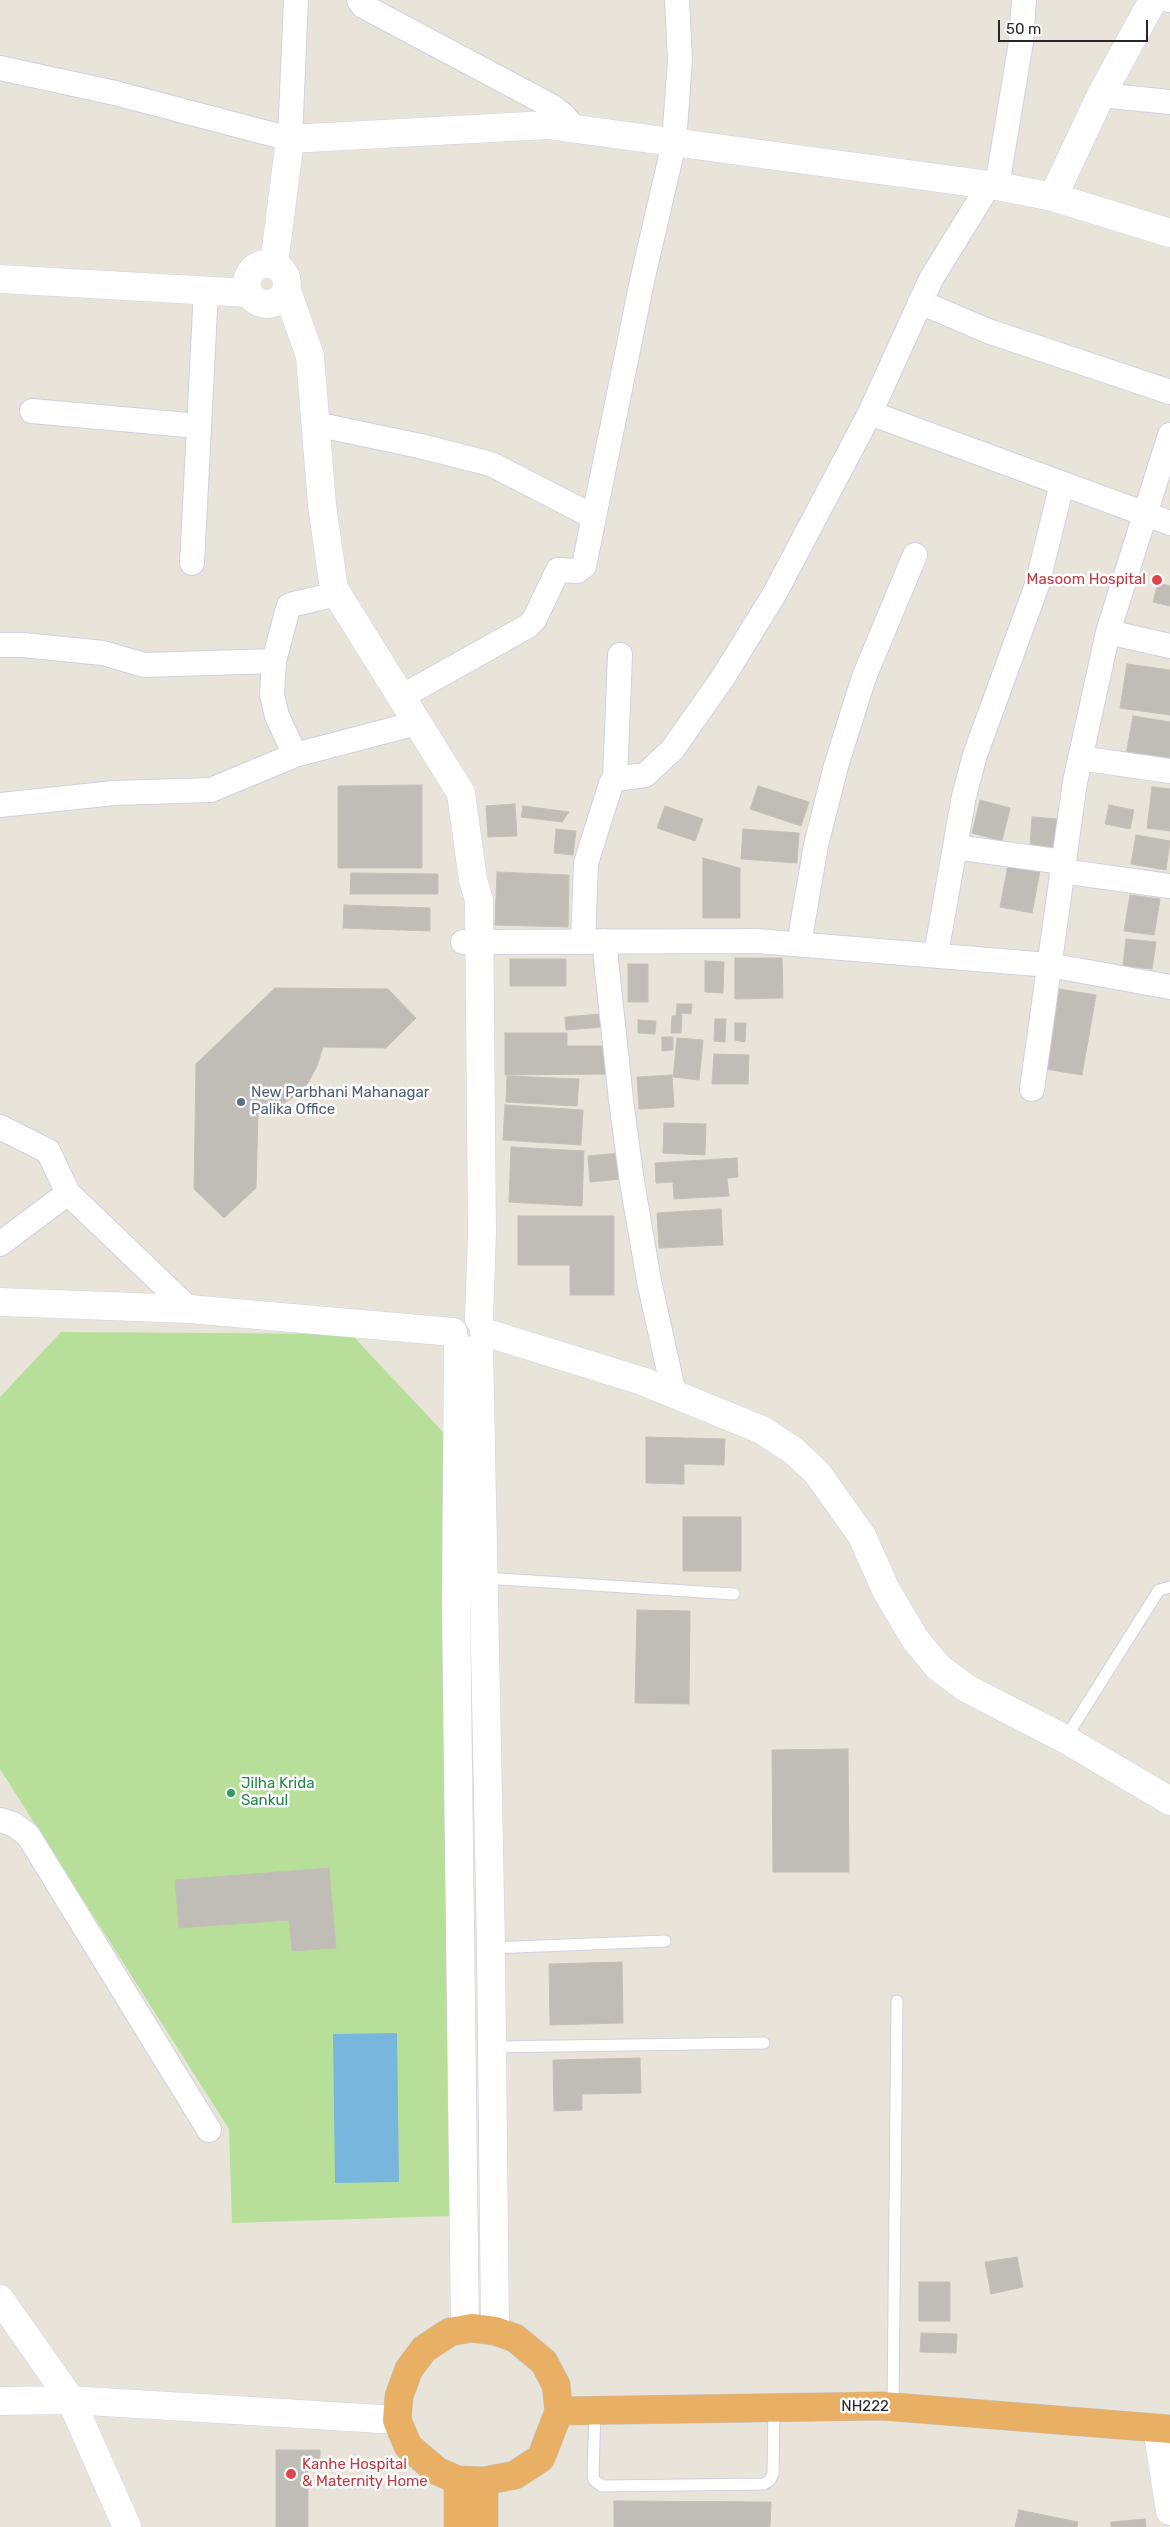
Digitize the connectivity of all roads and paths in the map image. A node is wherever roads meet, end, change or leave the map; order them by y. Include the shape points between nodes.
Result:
1 (296, 0) edge
2 (359, 0) edge
3 (677, 0) edge
4 (1024, 0) edge
5 (1153, 0) edge
6 (0, 68) edge
7 (1101, 95) junction
8 (1170, 102) edge
9 (575, 129) junction
10 (290, 139) junction
11 (674, 143) junction
12 (993, 185) junction
13 (1053, 197) junction
14 (1170, 233) edge
15 (274, 265) junction
16 (0, 279) edge
17 (206, 291) junction
18 (287, 291) junction
19 (249, 293) junction
20 (920, 302) junction
21 (1170, 392) edge
22 (32, 411) dead end
23 (870, 413) junction
24 (316, 424) junction
25 (199, 426) junction
26 (1170, 435) edge
27 (1062, 484) junction
28 (1146, 515) junction
29 (594, 517) junction
30 (1170, 523) edge
31 (915, 555) dead end
32 (192, 563) dead end
33 (337, 594) junction
34 (1108, 632) junction
35 (0, 645) edge
36 (1170, 646) edge
37 (620, 655) dead end
38 (274, 661) junction
39 (401, 697) junction
40 (417, 723) junction
41 (295, 755) junction
42 (1080, 758) junction
43 (1170, 771) edge
44 (615, 780) junction
45 (0, 805) edge
46 (955, 847) junction
47 (1063, 866) junction
48 (1170, 886) edge
49 (594, 941) junction
50 (471, 942) junction
51 (799, 944) junction
52 (936, 954) junction
53 (1049, 964) junction
54 (1170, 987) edge
55 (1032, 1089) dead end
56 (0, 1127) edge
57 (68, 1193) junction
58 (0, 1244) edge
59 (0, 1302) edge
60 (189, 1309) junction
61 (469, 1332) junction
62 (674, 1394) junction
63 (483, 1578) junction
64 (1170, 1587) edge
65 (734, 1594) dead end
66 (1065, 1739) junction
67 (1170, 1801) edge
68 (0, 1820) edge
69 (665, 1941) dead end
70 (491, 1959) junction
71 (462, 1969) junction
72 (897, 2001) dead end
73 (764, 2043) dead end
74 (492, 2047) junction
75 (209, 2130) dead end
76 (0, 2299) edge
77 (465, 2329) junction
78 (495, 2331) junction
79 (71, 2400) junction
80 (0, 2401) edge
81 (893, 2407) junction
82 (774, 2408) junction
83 (595, 2411) junction
84 (559, 2412) junction
85 (398, 2420) junction
86 (1163, 2429) edge
87 (471, 2480) junction
88 (1170, 2511) edge
89 (127, 2527) edge
90 (458, 2527) edge
91 (484, 2527) edge

1 - 10 street
2 - 9 street via 363,6 553,108
3 - 11 street via 680,59
4 - 12 street via 1021,42
5 - 7 street
6 - 10 street via 115,92
7 - 8 street
7 - 13 street
9 - 10 street via 547,125
9 - 11 street
10 - 15 street
11 - 12 street
11 - 29 street
12 - 13 street
12 - 20 street via 931,279
13 - 14 street
15 - 18 street via 286,276
15 - 19 street via 258,266 252,271 247,286
16 - 17 street
17 - 19 street
17 - 25 street
18 - 19 street via 283,298 268,305 254,300
18 - 24 street via 310,356
20 - 21 street via 988,331
20 - 23 street
22 - 25 street
23 - 27 street
23 - 44 street via 775,594 672,750 649,772 639,777
24 - 29 street via 490,464
24 - 33 street via 322,505
25 - 32 street
26 - 28 street
27 - 28 street
27 - 46 street via 1037,585 975,755
28 - 30 street
28 - 34 street
29 - 39 street via 584,566 577,571 558,570 534,620
31 - 51 street via 864,677 836,766 816,845
33 - 38 street via 289,606
33 - 39 street
34 - 36 street
34 - 42 street
35 - 38 street via 104,653 144,665
37 - 44 street
38 - 41 street via 273,705
39 - 40 street
40 - 41 street
40 - 50 street via 461,793 473,880 463,908
41 - 45 street via 211,790 114,793
42 - 43 street
42 - 47 street
44 - 49 street via 586,862
46 - 47 street
46 - 52 street
47 - 48 street
47 - 53 street
49 - 50 street
49 - 51 street
49 - 62 street via 649,1281
50 - 61 street
51 - 52 street
52 - 53 street
53 - 54 street
53 - 55 street
56 - 57 street via 48,1151
57 - 58 street
57 - 60 street
59 - 60 street
60 - 61 street
61 - 62 street via 642,1381
61 - 63 street
61 - 71 street via 456,1605
62 - 66 street via 762,1430 794,1451 818,1474 862,1536 886,1590 916,1639 938,1667 966,1688
63 - 65 lane
63 - 70 street
64 - 66 lane via 1159,1590
66 - 67 street
68 - 75 street via 13,1824 28,1835
69 - 70 lane
70 - 71 street
70 - 74 street
71 - 77 street
72 - 81 lane
73 - 74 lane
74 - 78 street
76 - 79 street
77 - 78 highway
77 - 85 highway via 450,2332 424,2349 408,2369 399,2396
78 - 84 highway via 514,2338 544,2362 556,2384
79 - 80 street
79 - 85 street
79 - 89 street
81 - 82 highway, NH222
81 - 86 highway, NH222
82 - 83 highway, NH222
82 - 83 lane via 772,2474 764,2484 602,2486 594,2480 593,2474
83 - 84 highway, NH222
84 - 87 highway via 541,2458 516,2475
85 - 87 highway via 408,2446 437,2471
86 - 88 street
87 - 90 highway
87 - 91 highway

